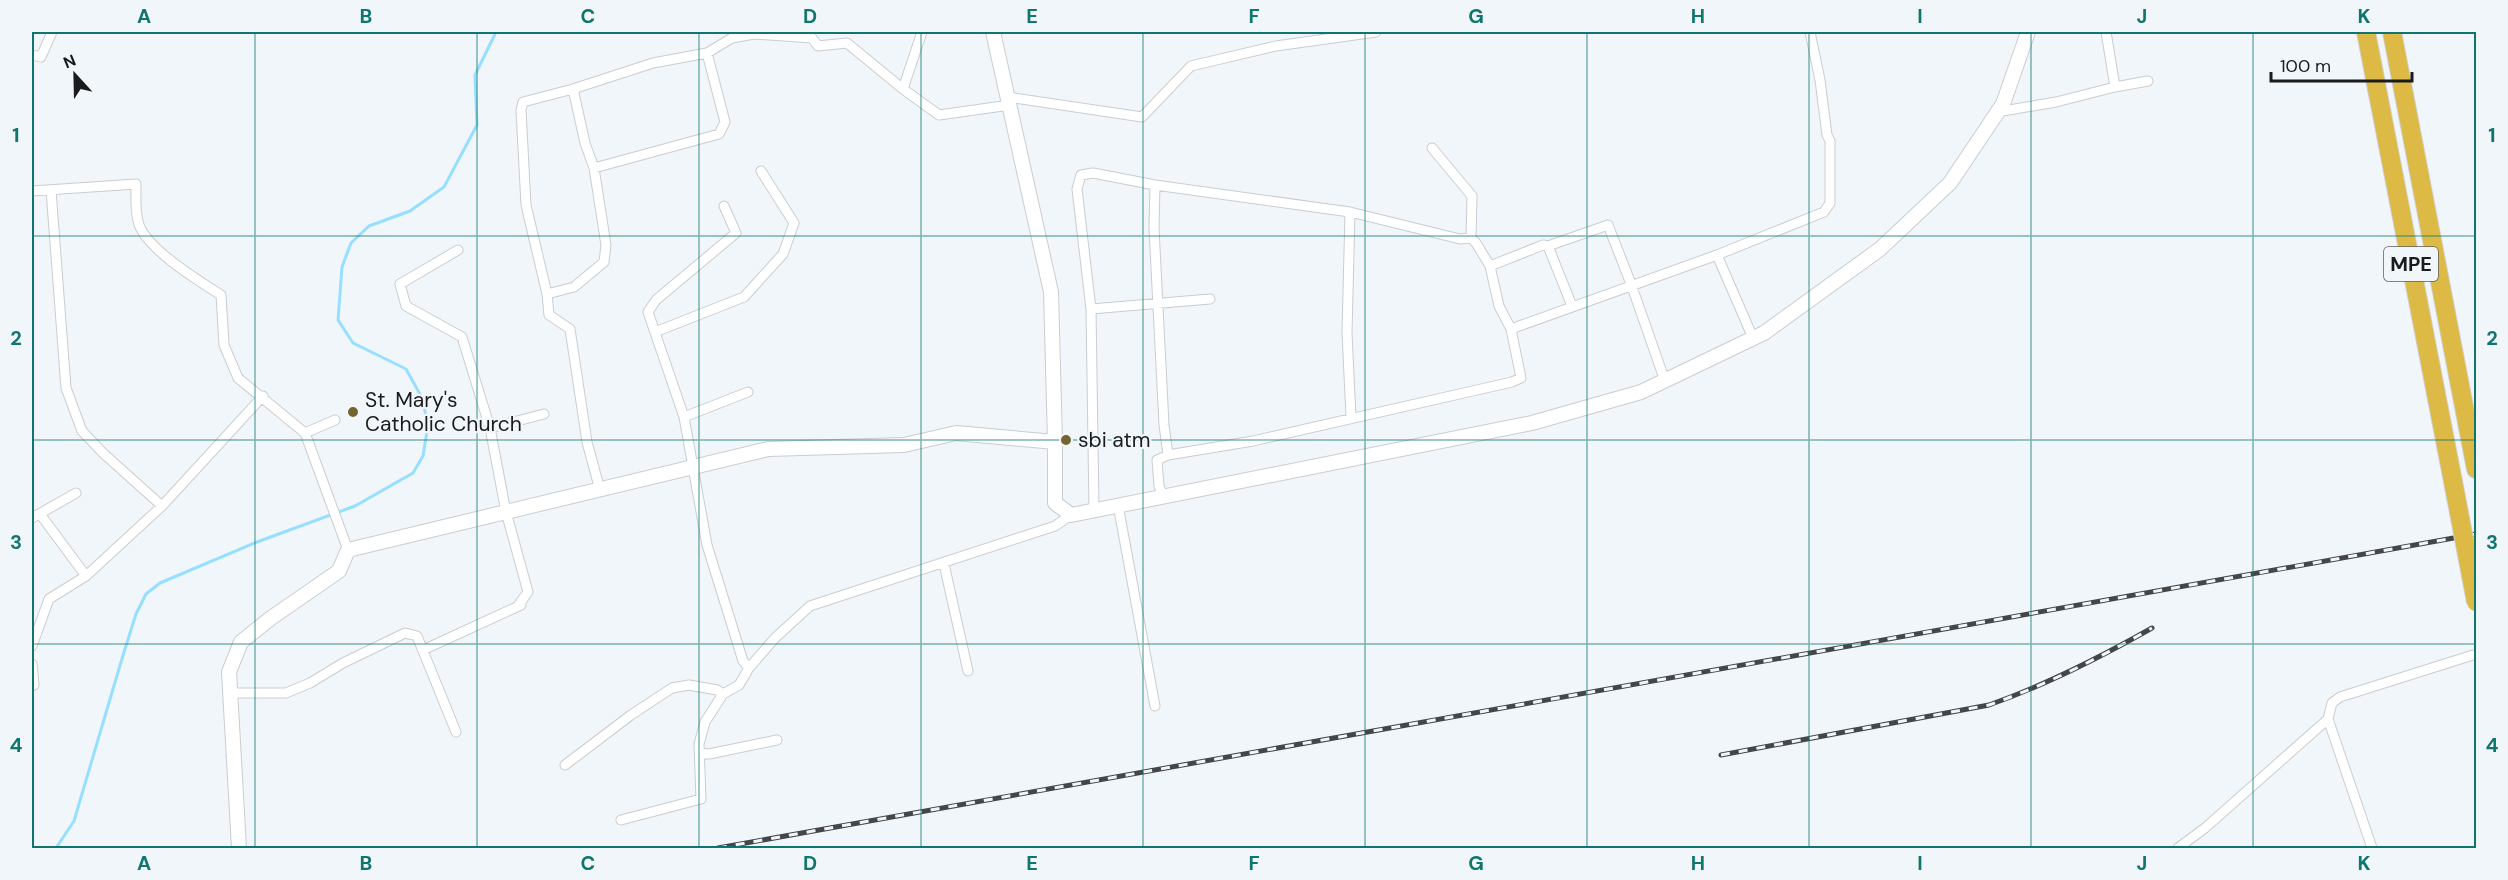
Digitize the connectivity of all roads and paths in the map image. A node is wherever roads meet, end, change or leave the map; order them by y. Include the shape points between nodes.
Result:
1 (52, 32) edge
2 (922, 32) edge
3 (993, 32) edge
4 (1376, 32) edge
5 (1810, 32) edge
6 (2028, 32) edge
7 (2106, 32) edge
8 (2366, 32) edge
9 (2392, 32) edge
10 (1331, 35) edge
11 (707, 53) junction
12 (32, 55) edge
13 (2148, 81) dead end
14 (2115, 87) junction
15 (573, 89) junction
16 (903, 89) junction
17 (1009, 101) junction
18 (1997, 112) junction
19 (1432, 148) dead end
20 (594, 168) junction
21 (761, 171) dead end
22 (1155, 184) junction
23 (51, 190) junction
24 (32, 191) edge
25 (724, 206) dead end
26 (1350, 212) junction
27 (1471, 238) junction
28 (1548, 246) junction
29 (458, 250) dead end
30 (1717, 255) junction
31 (1490, 266) junction
32 (1632, 284) junction
33 (547, 294) junction
34 (1210, 299) dead end
35 (1159, 303) junction
36 (1572, 306) junction
37 (1091, 309) junction
38 (1511, 329) junction
39 (655, 333) junction
40 (1753, 338) junction
41 (1665, 381) junction
42 (747, 392) dead end
43 (263, 396) junction
44 (544, 414) dead end
45 (684, 417) junction
46 (1351, 417) junction
47 (336, 420) dead end
48 (490, 428) junction
49 (305, 433) junction
50 (1055, 442) junction
51 (1168, 455) junction
52 (694, 467) junction
53 (2476, 469) edge
54 (600, 489) junction
55 (76, 493) dead end
56 (1163, 496) junction
57 (1118, 505) junction
58 (162, 506) junction
59 (1094, 510) junction
60 (506, 512) junction
61 (1071, 515) junction
62 (36, 516) edge
63 (348, 550) junction
64 (944, 564) junction
65 (86, 576) junction
66 (527, 602) dead end
67 (2476, 602) edge
68 (517, 607) junction
69 (32, 646) edge
70 (423, 650) junction
71 (2473, 655) dead end
72 (32, 664) edge
73 (749, 668) junction
74 (968, 671) dead end
75 (32, 686) edge
76 (231, 693) junction
77 (723, 694) junction
78 (1155, 706) dead end
79 (2328, 719) junction
80 (456, 732) dead end
81 (777, 740) dead end
82 (700, 753) junction
83 (565, 765) dead end
84 (621, 820) dead end
85 (239, 849) edge
86 (2178, 849) edge
87 (2372, 849) edge

1 - 12 street via 41,57
2 - 16 street
3 - 17 street
4 - 10 street
5 - 30 street via 1830,141 1830,203 1824,212
6 - 18 street
7 - 14 street
8 - 67 highway, MPE, bridge
9 - 53 highway, MPE
10 - 17 street via 1191,66 1142,117
11 - 15 street via 653,63
11 - 16 street via 732,38 754,34 812,38 818,46 847,43
11 - 20 street via 725,122 719,134
13 - 14 street
14 - 18 street
15 - 20 street
15 - 33 street via 524,102 521,110 526,205
16 - 17 street via 939,115
17 - 50 street via 1051,292
18 - 40 street via 1950,183 1880,249
19 - 27 street via 1472,196
20 - 33 street via 606,245 604,262 574,287
21 - 39 street via 794,223 783,254 744,297
22 - 26 street
22 - 35 street
22 - 37 street via 1093,172 1081,175 1077,189
23 - 24 street
23 - 43 street via 136,184 138,224 184,272 220,295 224,345 238,378
23 - 58 street via 66,387 82,431
25 - 39 street via 736,233 656,300 648,312
26 - 27 street via 1460,239
26 - 46 street via 1347,333
27 - 31 street
28 - 31 street
28 - 32 street via 1608,225
28 - 36 street
29 - 48 street via 400,284 406,306 462,337
30 - 32 street
30 - 40 street
31 - 38 street via 1499,306
32 - 36 street
32 - 41 street
33 - 54 street via 549,315 570,329 587,442
34 - 35 street
35 - 37 street
35 - 51 street
36 - 38 street
37 - 59 street
38 - 46 street via 1521,378
39 - 45 street
40 - 41 street
41 - 56 street via 1641,392 1532,423
42 - 45 street
43 - 49 street
43 - 58 street
44 - 48 street
45 - 52 street
46 - 51 street via 1253,441
47 - 49 street
48 - 60 street
49 - 63 street
50 - 52 street via 956,433 904,445 768,449
50 - 61 street via 1055,504
51 - 56 street via 1156,460
52 - 54 street
52 - 73 street via 707,545 743,662
54 - 60 street
55 - 62 street
56 - 57 street
57 - 59 street
57 - 78 street
58 - 65 street
59 - 61 street
60 - 63 street
60 - 68 street via 528,592
61 - 64 street via 1055,526
62 - 65 street
63 - 76 street via 339,572 241,642 229,672
64 - 73 street via 810,606
64 - 74 street
65 - 69 street via 49,599
66 - 68 street
68 - 70 street
70 - 76 street via 417,636 405,633 286,693
70 - 80 street
71 - 79 street via 2340,697 2332,703
72 - 75 street
73 - 77 street via 739,685
76 - 85 street
77 - 82 street via 705,722
77 - 83 street via 689,685 672,688
79 - 86 street
79 - 87 street
81 - 82 street
82 - 84 street via 701,799

